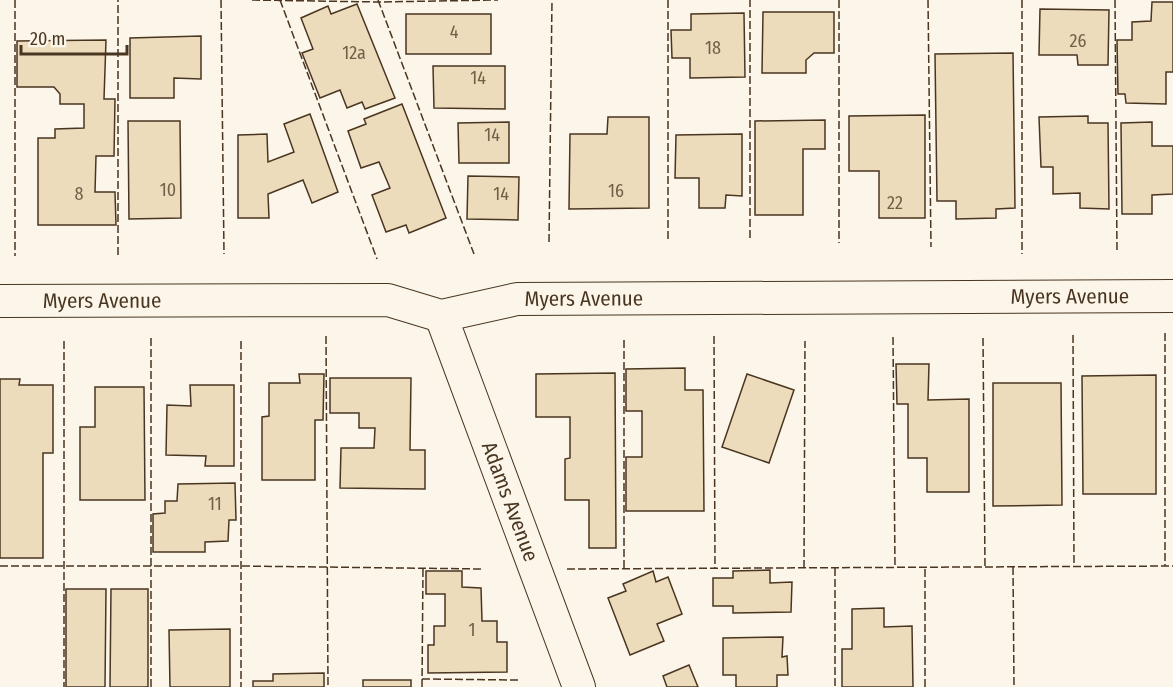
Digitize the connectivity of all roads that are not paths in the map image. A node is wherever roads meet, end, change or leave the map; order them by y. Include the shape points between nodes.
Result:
1 (1173, 296) edge
2 (0, 301) edge
3 (441, 316) junction
4 (579, 687) edge

1 - 3 street, Myers Avenue via 517,299
2 - 3 street, Myers Avenue via 388,300
3 - 4 street, Adams Avenue

